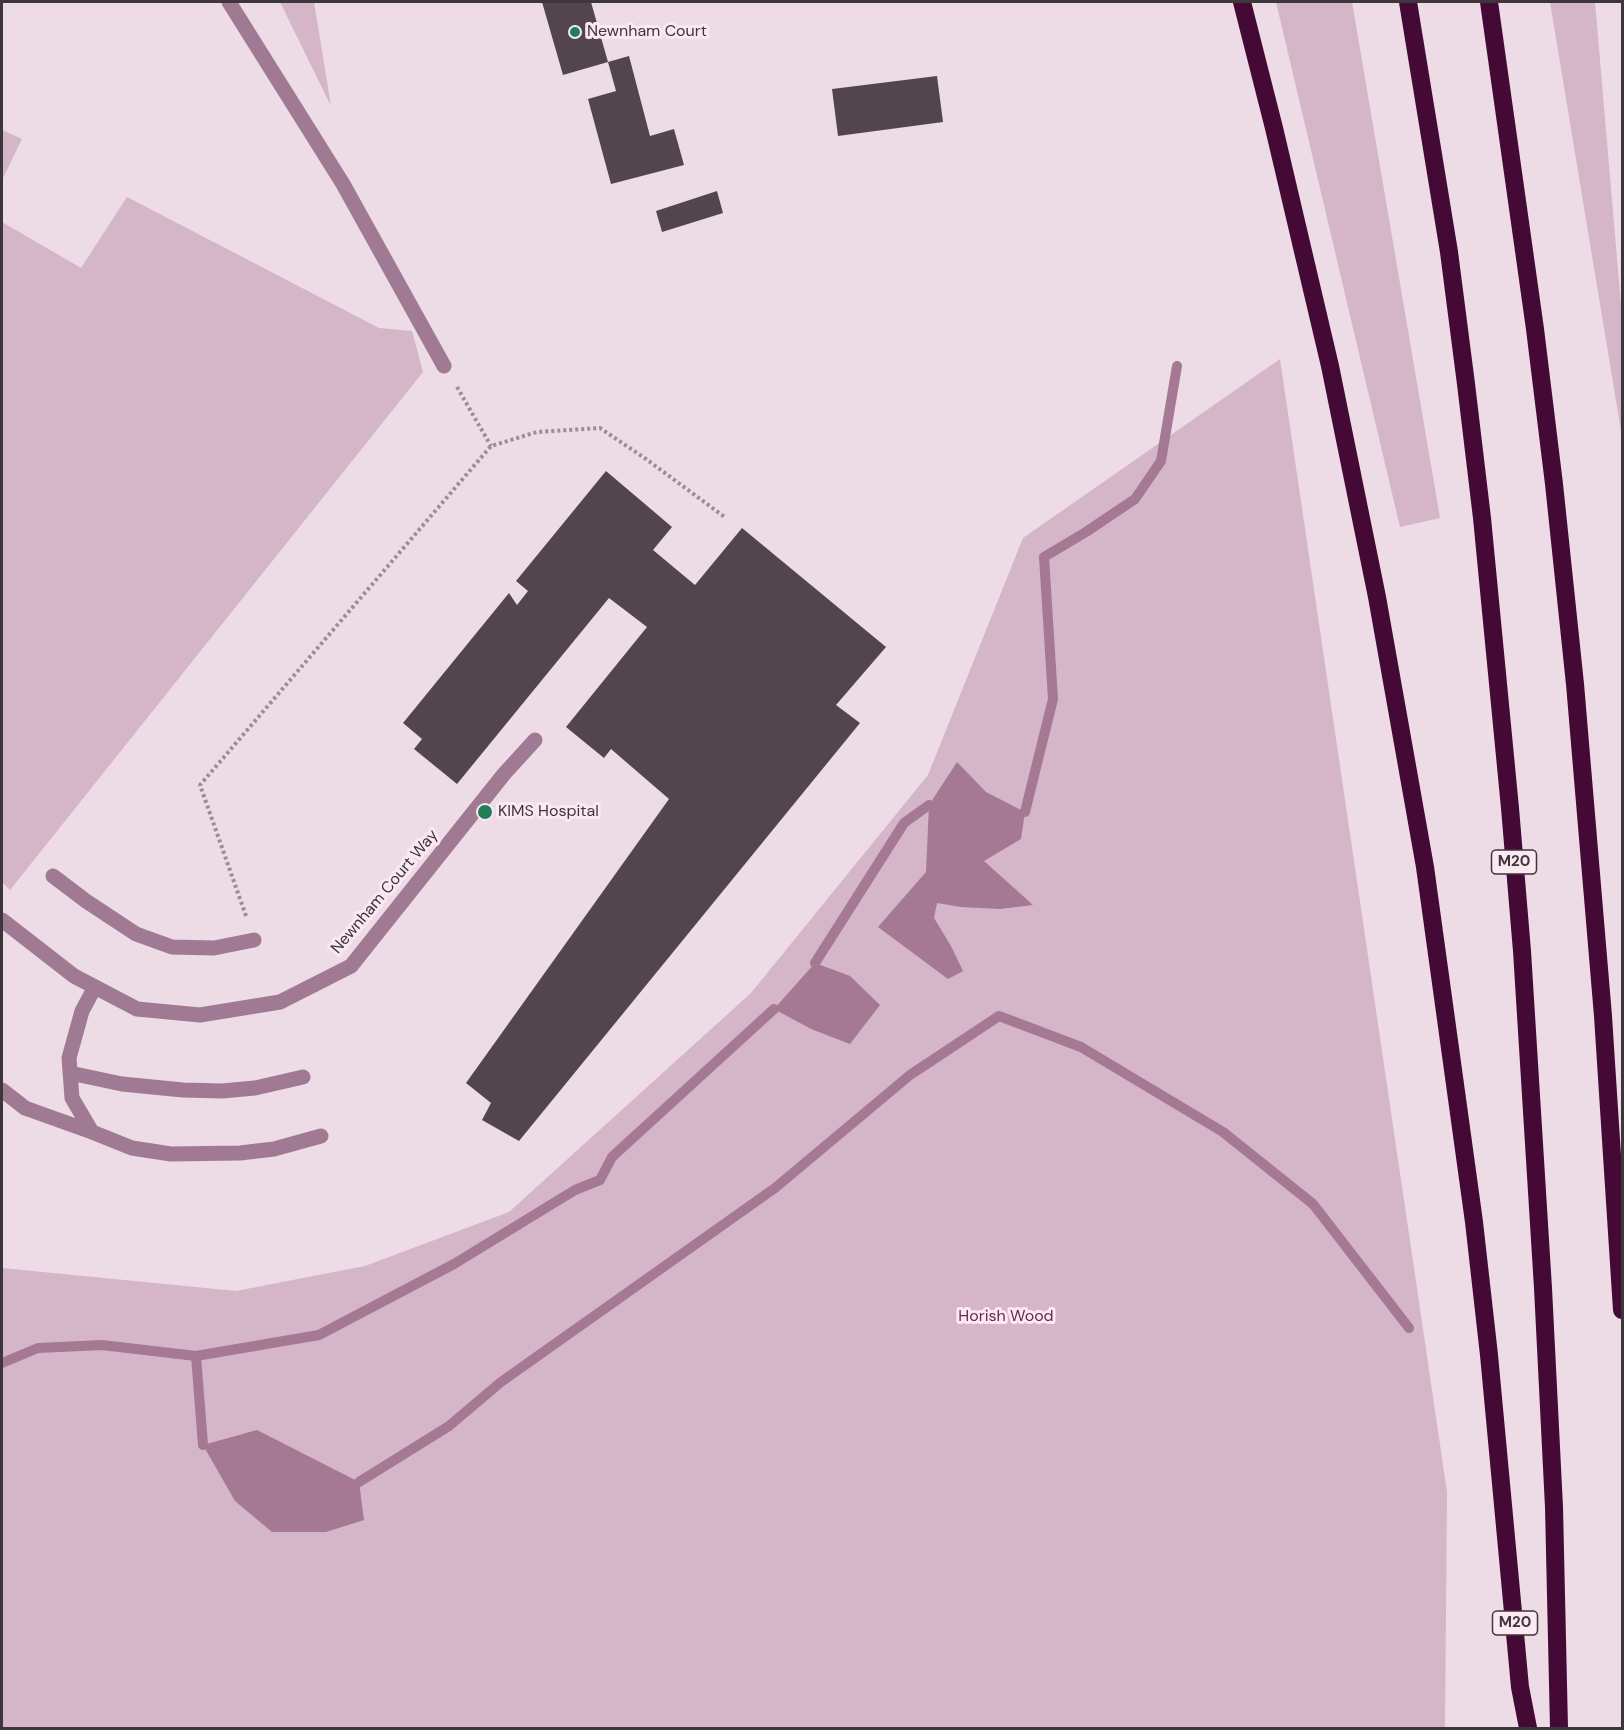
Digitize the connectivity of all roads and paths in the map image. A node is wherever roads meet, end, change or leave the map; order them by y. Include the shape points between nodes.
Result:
1 (229, 2) edge
2 (1242, 2) edge
3 (1408, 2) edge
4 (1489, 2) edge
5 (444, 366) joint
6 (491, 446) junction
7 (726, 518) dead end
8 (535, 740) dead end
9 (53, 876) dead end
10 (2, 920) edge
11 (254, 940) joint
12 (95, 987) junction
13 (70, 1073) junction
14 (303, 1077) dead end
15 (2, 1090) edge
16 (92, 1132) junction
17 (321, 1136) dead end
18 (1623, 1310) edge
19 (1528, 1728) edge
20 (1559, 1728) edge

1 - 5 lane via 343,183
2 - 19 highway, M20 via 1330,366 1415,808 1474,1222 1520,1687
3 - 20 highway, M20 via 1466,384 1512,832 1543,1288 1554,1507
4 - 18 highway via 1535,329 1575,684 1604,1016
5 - 6 path
6 - 7 path via 537,432 600,428
6 - 11 path via 200,785
8 - 12 lane, Newnham Court Way via 351,966 280,1002 200,1015 137,1009
9 - 11 lane via 136,934 172,947 214,948
10 - 12 lane, Newnham Court Way via 74,976
12 - 13 lane via 82,1011 69,1058
13 - 14 lane via 122,1084 222,1091
13 - 16 lane via 72,1098
15 - 16 lane via 25,1108
16 - 17 lane via 132,1148 171,1154 274,1149

